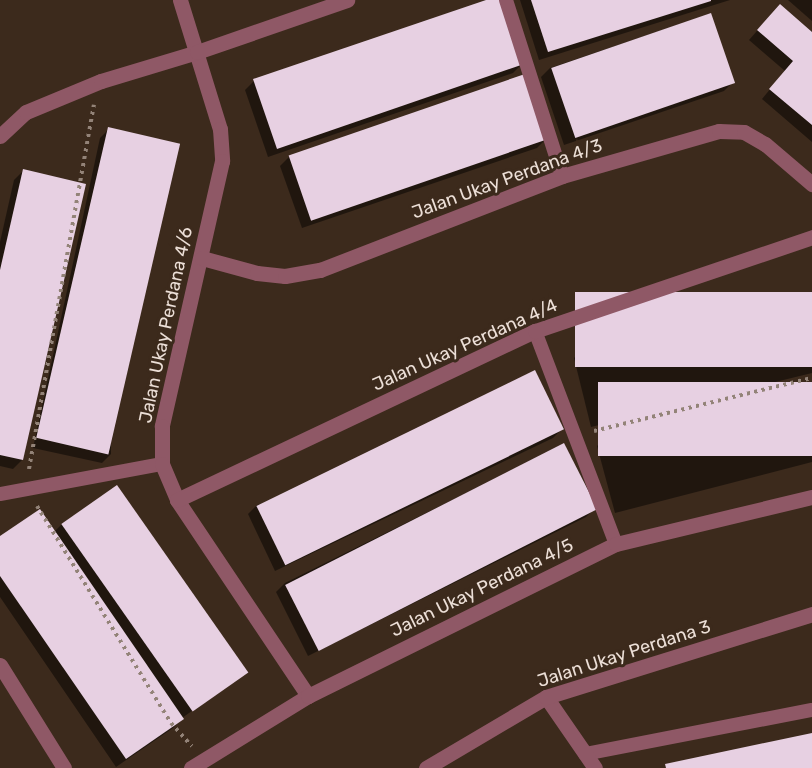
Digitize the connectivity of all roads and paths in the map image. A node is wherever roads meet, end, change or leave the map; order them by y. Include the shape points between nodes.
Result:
1 (180, 0) edge
2 (347, 0) edge
3 (506, 0) edge
4 (197, 52) junction
5 (101, 81) junction
6 (0, 136) edge
7 (562, 176) junction
8 (812, 184) edge
9 (812, 237) edge
10 (202, 258) junction
11 (535, 331) junction
12 (812, 378) edge
13 (574, 436) junction
14 (162, 464) junction
15 (25, 488) junction
16 (0, 494) edge
17 (812, 497) edge
18 (177, 500) junction
19 (616, 544) junction
20 (812, 614) edge
21 (0, 665) edge
22 (308, 696) junction
23 (546, 697) junction
24 (812, 710) edge
25 (585, 754) junction
26 (205, 760) junction
27 (64, 768) edge
28 (191, 768) edge
29 (426, 768) edge
30 (595, 768) edge

1 - 4 street, Jalan Ukay Perdana 4/6
2 - 4 street
3 - 7 lane
4 - 5 street
4 - 10 street, Jalan Ukay Perdana 4/6 via 220,129 222,161
5 - 6 street via 26,112
5 - 15 path via 91,113
7 - 8 street, Jalan Ukay Perdana 4/3 via 719,131 744,132 765,144
7 - 10 street, Jalan Ukay Perdana 4/3 via 320,270 285,276 257,273
9 - 11 street, Jalan Ukay Perdana 4/4
10 - 14 street, Jalan Ukay Perdana 4/6 via 162,426
11 - 13 lane
11 - 18 street, Jalan Ukay Perdana 4/4
12 - 13 path
13 - 19 lane
14 - 15 lane
14 - 18 street, Jalan Ukay Perdana 4/6
15 - 16 lane
15 - 26 path via 171,723
17 - 19 street, Jalan Ukay Perdana 4/5
18 - 22 street, Jalan Ukay Perdana 4/6
19 - 22 street, Jalan Ukay Perdana 4/5
20 - 23 street, Jalan Ukay Perdana 3
21 - 27 street
22 - 26 street, Jalan Ukay Perdana 4/5
23 - 25 street
23 - 29 street, Jalan Ukay Perdana 3
24 - 25 lane
25 - 30 street
26 - 28 street, Jalan Ukay Perdana 4/5

